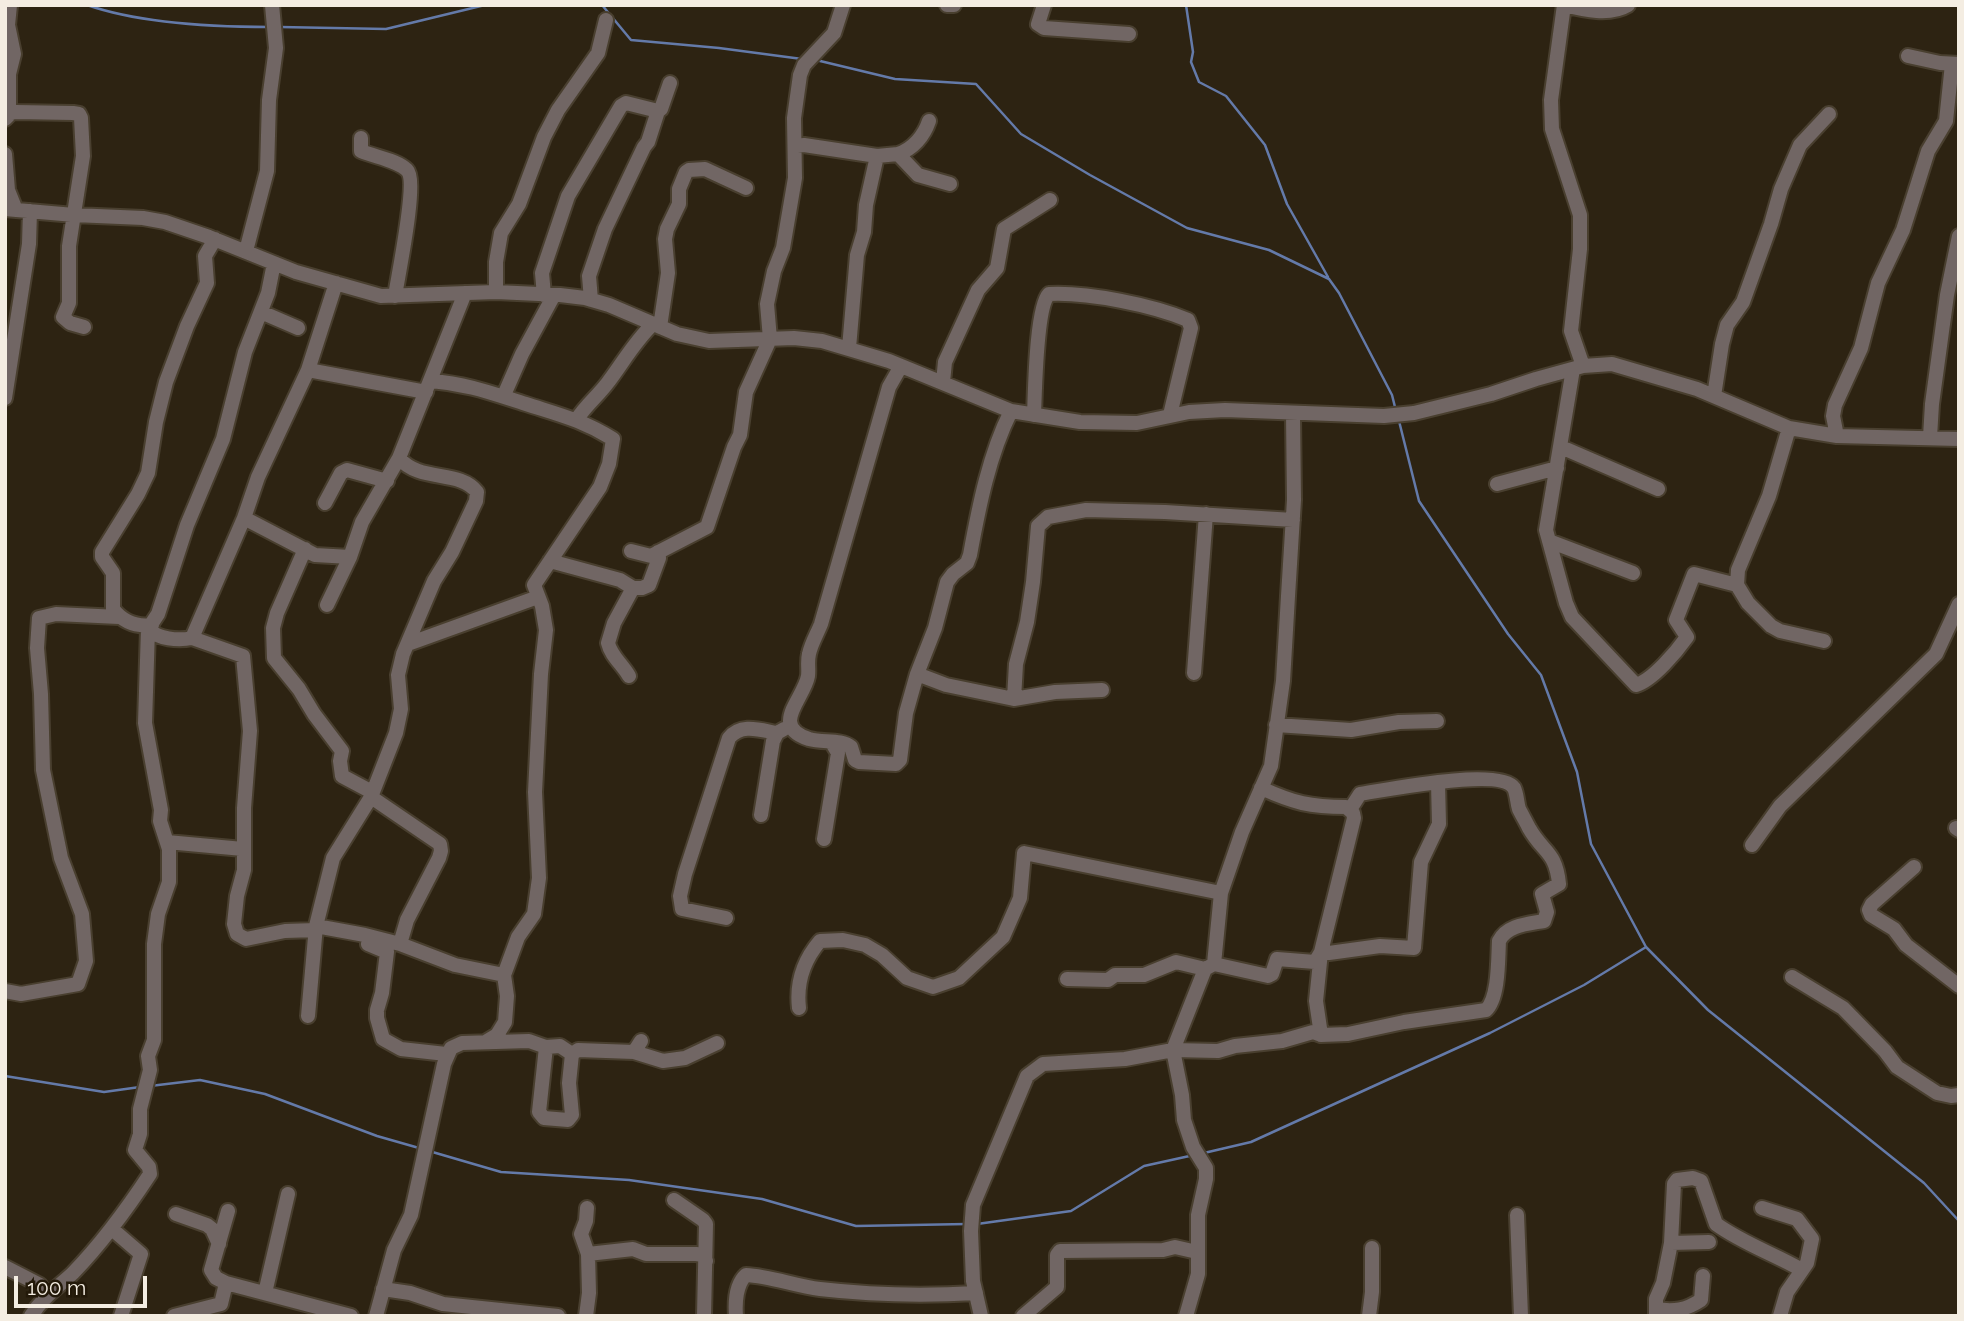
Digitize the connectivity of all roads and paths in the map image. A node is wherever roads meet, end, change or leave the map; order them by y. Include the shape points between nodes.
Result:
1 (10, 5) edge
2 (272, 5) edge
3 (842, 5) edge
4 (947, 5) edge
5 (954, 5) edge
6 (1044, 5) edge
7 (1564, 5) edge
8 (1628, 5) edge
9 (606, 20) dead end
10 (1129, 34) dead end
11 (1908, 56) dead end
12 (1955, 64) edge
13 (670, 83) dead end
14 (658, 111) junction
15 (1829, 114) dead end
16 (7, 115) edge
17 (929, 121) dead end
18 (360, 138) dead end
19 (795, 146) junction
20 (897, 150) junction
21 (5, 154) edge
22 (877, 156) junction
23 (950, 184) dead end
24 (746, 188) dead end
25 (1050, 200) dead end
26 (17, 210) edge
27 (74, 215) junction
28 (1959, 236) edge
29 (215, 239) junction
30 (246, 251) junction
31 (274, 263) junction
32 (336, 283) junction
33 (496, 292) junction
34 (465, 293) junction
35 (549, 295) junction
36 (395, 296) junction
37 (591, 300) junction
38 (261, 312) junction
39 (656, 325) junction
40 (84, 327) dead end
41 (298, 328) dead end
42 (770, 339) junction
43 (849, 348) junction
44 (901, 366) junction
45 (1578, 368) junction
46 (308, 370) junction
47 (943, 382) junction
48 (428, 386) junction
49 (504, 395) junction
50 (1714, 396) junction
51 (5, 398) edge
52 (1011, 411) junction
53 (1293, 414) junction
54 (1034, 415) junction
55 (1170, 415) junction
56 (577, 419) junction
57 (1789, 428) junction
58 (1837, 436) junction
59 (1930, 437) junction
60 (1959, 439) edge
61 (1561, 447) junction
62 (399, 458) junction
63 (1557, 468) junction
64 (387, 481) junction
65 (1497, 484) dead end
66 (1658, 489) dead end
67 (325, 503) dead end
68 (1206, 514) junction
69 (244, 518) junction
70 (1293, 520) junction
71 (1549, 541) junction
72 (305, 549) junction
73 (631, 551) dead end
74 (658, 552) junction
75 (350, 557) junction
76 (550, 561) junction
77 (1633, 573) dead end
78 (1737, 585) junction
79 (634, 588) junction
80 (538, 597) junction
81 (1959, 604) edge
82 (327, 605) dead end
83 (119, 617) junction
84 (150, 627) junction
85 (192, 638) junction
86 (1825, 641) dead end
87 (408, 644) junction
88 (1194, 673) dead end
89 (917, 674) junction
90 (629, 676) dead end
91 (1102, 690) dead end
92 (1014, 699) junction
93 (1437, 721) dead end
94 (791, 725) junction
95 (1276, 725) junction
96 (777, 733) junction
97 (832, 743) junction
98 (1438, 783) junction
99 (1261, 788) junction
100 (372, 795) junction
101 (1351, 808) junction
102 (761, 815) dead end
103 (824, 839) dead end
104 (167, 842) junction
105 (1752, 845) dead end
106 (243, 849) junction
107 (1914, 867) dead end
108 (1222, 893) junction
109 (726, 918) dead end
110 (316, 928) junction
111 (365, 935) junction
112 (400, 944) junction
113 (1321, 952) junction
114 (1209, 967) junction
115 (504, 975) junction
116 (1792, 977) dead end
117 (1068, 979) dead end
118 (1959, 986) edge
119 (5, 991) edge
120 (799, 1008) dead end
121 (307, 1016) dead end
122 (1321, 1035) junction
123 (487, 1041) junction
124 (717, 1043) dead end
125 (546, 1047) junction
126 (1173, 1050) junction
127 (446, 1054) junction
128 (572, 1054) junction
129 (1959, 1095) edge
130 (288, 1194) dead end
131 (674, 1200) dead end
132 (587, 1208) dead end
133 (1762, 1209) dead end
134 (228, 1211) dead end
135 (176, 1214) dead end
136 (1517, 1215) dead end
137 (112, 1229) junction
138 (1709, 1242) dead end
139 (1671, 1243) junction
140 (219, 1244) junction
141 (1372, 1248) dead end
142 (1197, 1252) junction
143 (588, 1254) junction
144 (706, 1261) junction
145 (5, 1267) edge
146 (1802, 1270) junction
147 (1703, 1276) dead end
148 (226, 1283) junction
149 (383, 1289) junction
150 (265, 1293) junction
151 (976, 1293) junction
152 (45, 1297) junction
153 (1701, 1300) junction
154 (1656, 1313) edge
155 (31, 1316) edge
156 (121, 1316) edge
157 (174, 1316) edge
158 (351, 1316) edge
159 (376, 1316) edge
160 (555, 1316) edge
161 (586, 1316) edge
162 (704, 1316) edge
163 (736, 1316) edge
164 (981, 1316) edge
165 (1023, 1316) edge
166 (1186, 1316) edge
167 (1369, 1316) edge
168 (1521, 1316) edge
169 (1696, 1316) edge
170 (1780, 1316) edge

1 - 16 street via 8,24 14,54
2 - 30 street via 276,48 267,171
3 - 19 street via 830,39 802,70
4 - 5 street
6 - 10 street via 1038,24 1044,28
7 - 8 street via 1604,11
7 - 45 street via 1551,100 1552,129 1580,215 1571,331
9 - 33 street via 598,53 558,110 519,204 501,233
11 - 12 street
12 - 58 street via 1946,121 1928,152 1903,230 1878,283 1861,348 1835,405
13 - 14 street
14 - 35 street via 626,103 621,106 568,196 542,273
14 - 37 street via 648,142 605,229 589,276
15 - 50 street via 1800,145 1781,189 1743,302 1727,325
16 - 27 street via 79,114 83,156
17 - 20 street via 924,135 904,152
18 - 36 street via 361,151 401,166 412,178
19 - 22 street
19 - 42 street via 783,248 767,304
20 - 22 street
20 - 23 street via 919,176
21 - 26 street via 8,190
22 - 43 street via 858,255
24 - 39 street via 705,169 686,172 680,204 665,239 668,273
25 - 47 street via 1004,229 996,268 978,290 945,362
26 - 27 street
26 - 51 street via 29,244
27 - 29 street via 143,218
27 - 40 street via 69,303 63,317
28 - 59 street via 1945,308
29 - 30 street
29 - 83 street via 205,256 207,283 166,382 148,473 102,552 114,573 111,600
30 - 31 street
31 - 32 street
31 - 38 street
32 - 36 street
32 - 46 street
33 - 34 street
33 - 35 street
34 - 36 street
34 - 48 street
35 - 37 street
35 - 49 street
37 - 39 street
38 - 41 street
38 - 84 street via 245,352 223,439
39 - 42 street via 709,341
39 - 56 street via 636,341
42 - 43 street via 803,339
42 - 74 street via 746,392 740,435 707,527
43 - 44 street
44 - 47 street
44 - 94 street via 889,387 809,653 808,677 790,715
45 - 50 street via 1612,364
45 - 53 street via 1414,413
45 - 61 street
46 - 48 street
46 - 69 street
47 - 52 street
48 - 49 street via 466,384
48 - 62 street
49 - 56 street
50 - 57 street
52 - 54 street
52 - 89 street via 998,437 980,498 970,555 947,582
53 - 55 street via 1225,410
53 - 70 street
54 - 55 street via 1119,424
54 - 55 street via 1041,317 1049,293 1118,301 1188,320 1191,328
56 - 76 street via 613,439 609,464 600,487
57 - 58 street
57 - 78 street via 1769,496 1738,570
58 - 59 street
59 - 60 street
61 - 63 street
61 - 66 street
62 - 64 street
62 - 87 street via 413,471 466,483 477,492 477,501 434,581
63 - 65 street
63 - 71 street via 1547,519
64 - 67 street via 347,470
64 - 75 street via 362,522
68 - 70 street
68 - 88 street
68 - 92 street via 1086,510 1048,517 1038,526
69 - 72 street
69 - 85 street
70 - 95 street
71 - 77 street
71 - 78 street via 1572,617 1636,685 1672,658 1687,637 1676,620 1694,574
72 - 75 street via 315,555
72 - 100 street via 277,613 274,658 342,751 342,776
73 - 74 street via 648,557
74 - 79 street via 649,585
75 - 82 street
76 - 79 street
76 - 80 street via 534,585
78 - 86 street via 1771,626
79 - 90 street via 608,643
80 - 87 street
80 - 115 street via 546,630 535,792 539,878 534,914 518,937
81 - 105 street via 1936,654 1789,796
83 - 84 street
83 - 119 street via 56,614 39,618 43,770 61,858 82,914 86,961 78,984 21,994
84 - 85 street via 152,634
84 - 104 street via 145,723
85 - 106 street via 243,656 250,731
87 - 100 street via 398,675 401,709 396,733
89 - 92 street
89 - 97 street via 898,762 859,762 851,747
91 - 92 street
93 - 95 street via 1352,730
94 - 96 street
94 - 97 street via 799,735
95 - 99 street via 1271,766
96 - 102 street
96 - 109 street via 743,729 729,738 685,874 681,909
97 - 103 street via 838,753
98 - 101 street via 1360,794
98 - 113 street via 1439,824 1421,862 1414,948
98 - 122 street via 1498,778 1514,787 1531,831 1558,867 1558,886 1542,894 1547,912 1544,921 1502,934 1494,995 1486,1010
99 - 101 street via 1289,801
99 - 108 street
100 - 110 street via 333,858
100 - 112 street via 376,802 436,839 441,851
101 - 113 street via 1354,818
104 - 106 street
104 - 137 street via 169,882 154,944 150,1070 139,1109 141,1126 135,1150 150,1174
106 - 110 street via 234,924 237,934 246,939
107 - 118 street via 1872,904 1871,915 1894,929 1906,945
108 - 114 street
108 - 120 street via 1024,853 1020,898 1003,937 959,978 933,987 907,978 865,945 820,941 809,954 797,989
110 - 111 street
110 - 121 street
111 - 112 street
111 - 127 street via 366,943 387,952 377,1010 383,1039 401,1049
112 - 115 street via 455,965
113 - 114 street via 1315,962 1278,959 1268,976
113 - 122 street via 1316,1000
114 - 117 street via 1176,962 1144,975
114 - 126 street
115 - 123 street via 507,1013 497,1035
116 - 129 street via 1843,1008 1897,1068 1943,1096
122 - 126 street via 1313,1032 1218,1051
123 - 125 street via 528,1041
123 - 127 street via 462,1042
124 - 128 street via 685,1058 663,1061 637,1047
125 - 128 street via 559,1046
125 - 128 street via 539,1112 544,1118 568,1120 572,1115
126 - 142 street via 1184,1120 1206,1168
126 - 151 street via 1125,1059 1043,1064 1031,1071 973,1205
127 - 149 street via 411,1214
130 - 150 street
131 - 144 street via 703,1220
132 - 143 street via 581,1234
133 - 146 street via 1797,1219 1807,1231 1812,1239
134 - 140 street
135 - 140 street via 207,1224
136 - 168 street
137 - 152 street
137 - 156 street via 141,1254
138 - 139 street
139 - 146 street via 1674,1184 1693,1178 1701,1181 1716,1224
139 - 154 street
140 - 148 street via 211,1270
141 - 167 street
142 - 165 street via 1175,1247 1060,1251 1057,1287
142 - 166 street via 1198,1274
143 - 144 street via 633,1250 703,1255
143 - 161 street
144 - 162 street
145 - 152 street via 40,1285
146 - 170 street via 1787,1292
147 - 153 street
148 - 150 street
148 - 157 street via 221,1304
149 - 159 street
149 - 160 street via 443,1304
150 - 158 street
151 - 163 street via 869,1294 746,1275 738,1290
151 - 164 street
152 - 155 street
153 - 154 street via 1689,1309
153 - 169 street

